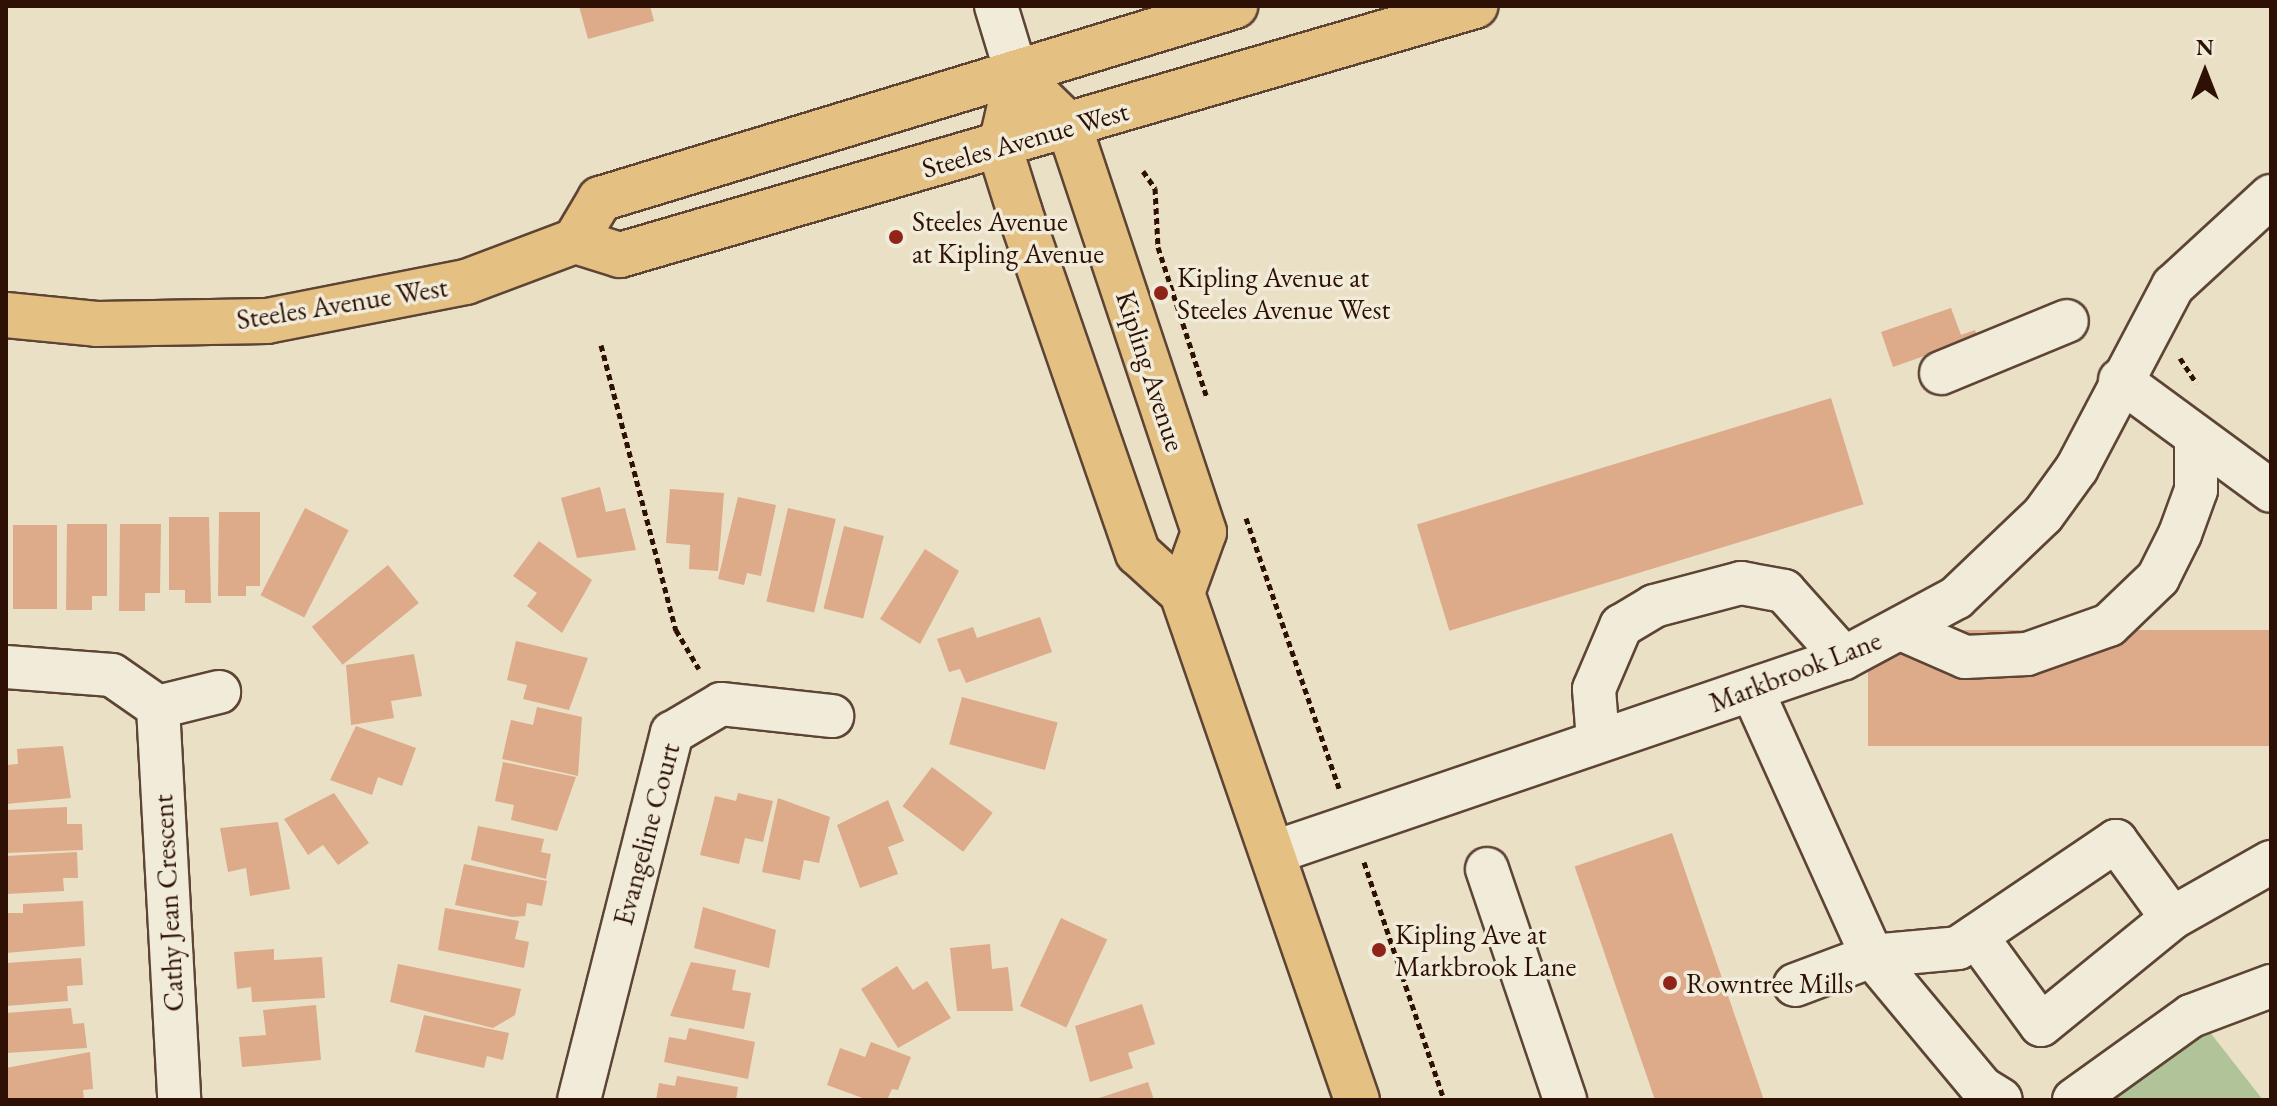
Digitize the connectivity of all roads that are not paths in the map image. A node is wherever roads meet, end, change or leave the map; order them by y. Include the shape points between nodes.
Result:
1 (996, 6) edge
2 (1235, 6) edge
3 (1475, 6) edge
4 (1017, 75) junction
5 (1069, 126) junction
6 (1000, 149) junction
7 (2271, 196) edge
8 (575, 241) junction
9 (6, 315) edge
10 (2067, 321) dead end
11 (1941, 373) dead end
12 (2120, 380) junction
13 (2196, 439) junction
14 (2271, 491) edge
15 (1182, 593) junction
16 (1901, 629) junction
17 (1844, 658) junction
18 (6, 667) edge
19 (1752, 690) junction
20 (219, 692) dead end
21 (158, 707) junction
22 (832, 716) dead end
23 (1598, 740) junction
24 (1275, 852) junction
25 (2271, 862) edge
26 (1487, 869) dead end
27 (2172, 918) junction
28 (1976, 936) junction
29 (1872, 956) junction
30 (1795, 985) dead end
31 (2271, 986) edge
32 (179, 1100) edge
33 (579, 1100) edge
34 (1357, 1100) edge
35 (1565, 1100) edge
36 (2001, 1100) edge
37 (2074, 1100) edge

1 - 4 street, Kipling Avenue
2 - 4 main road
3 - 5 main road, Steeles Avenue West
4 - 5 main road, Kipling Avenue
4 - 6 main road, Kipling Avenue
4 - 8 main road via 600,199
5 - 6 main road, Steeles Avenue West
5 - 15 main road, Kipling Avenue via 1204,532
6 - 8 main road, Steeles Avenue West via 620,255
6 - 15 main road via 1138,553
7 - 12 street, Markbrook Lane via 2173,286
8 - 9 main road, Steeles Avenue West via 466,282 267,321 97,324
10 - 11 street
12 - 13 street
12 - 16 street, Markbrook Lane via 2087,450 2043,515 1956,598
13 - 14 street
13 - 16 street via 2196,490 2180,534 2158,578 2109,625 2027,654 1965,657
15 - 24 main road
16 - 17 street, Markbrook Lane
17 - 19 street, Markbrook Lane
17 - 23 street via 1784,591 1741,583 1654,606 1621,626 1594,689
18 - 21 street via 112,675
19 - 23 street, Markbrook Lane
19 - 29 street
20 - 21 street
21 - 32 street, Cathy Jean Crescent
22 - 33 street, Evangeline Court via 721,704 672,733
23 - 24 street, Markbrook Lane
24 - 34 main road
25 - 27 street
26 - 35 street
27 - 28 street via 2116,841
27 - 28 street via 2041,1025
28 - 29 street via 1958,948
29 - 30 street
29 - 36 street via 1982,1088
31 - 37 street via 2191,1016

